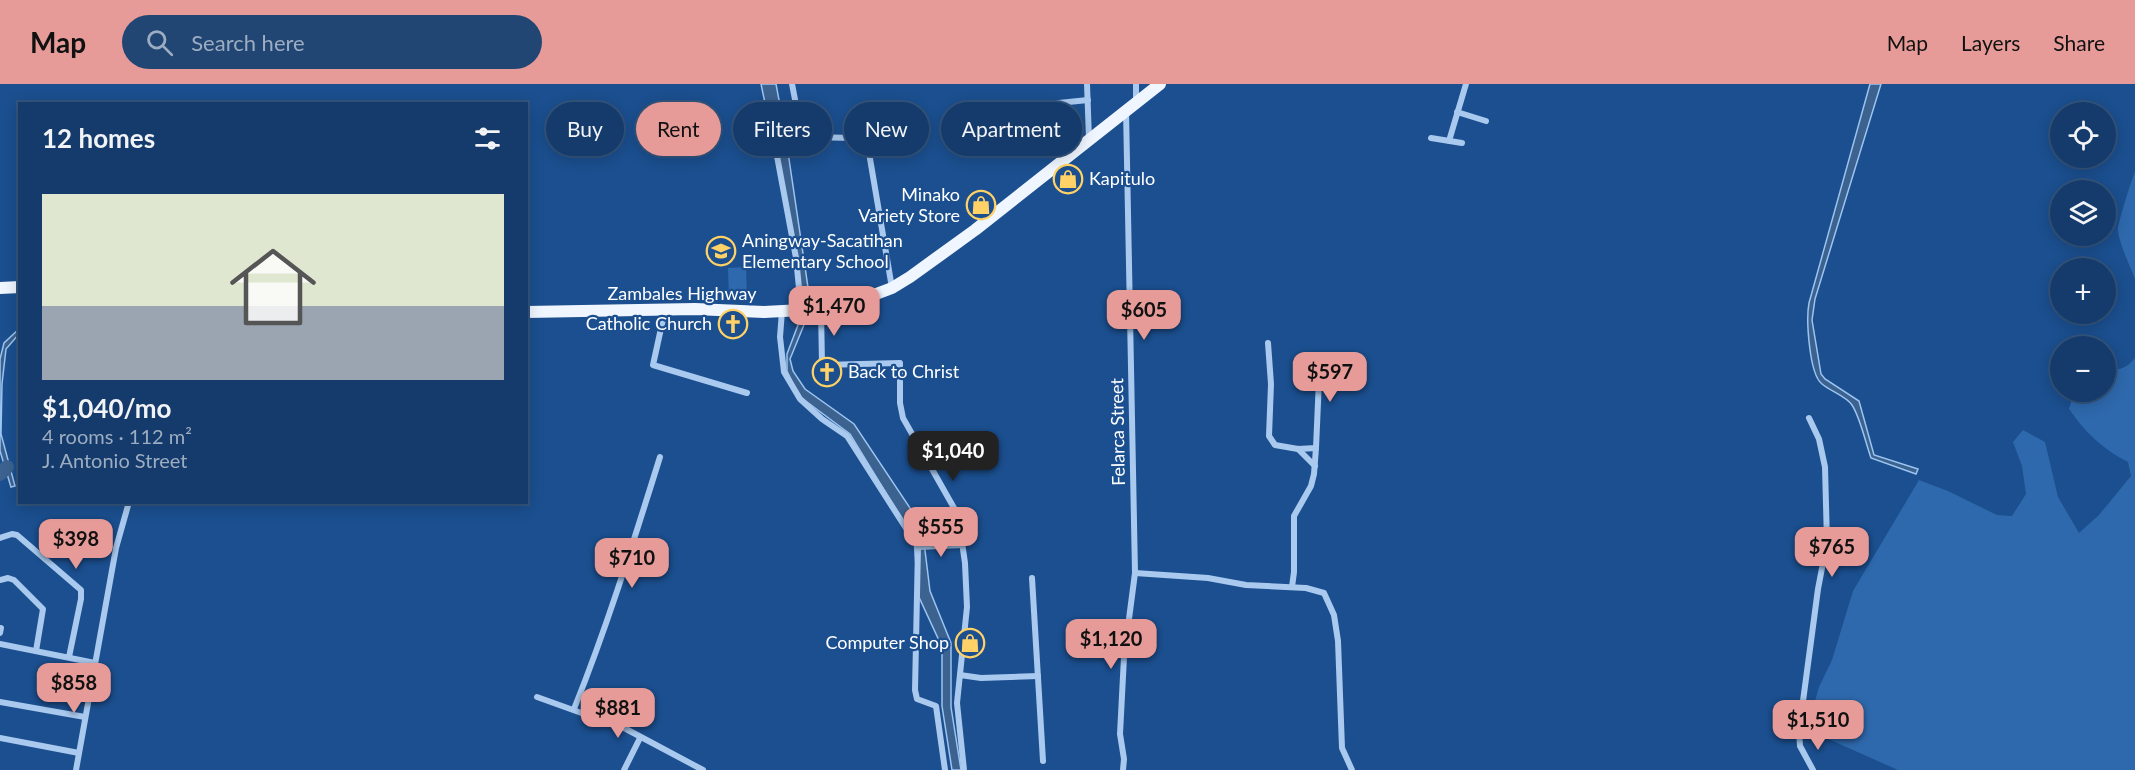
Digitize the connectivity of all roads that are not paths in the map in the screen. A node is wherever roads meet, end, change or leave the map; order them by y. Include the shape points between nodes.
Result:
1 (792, 84) edge
2 (1087, 84) edge
3 (1136, 84) edge
4 (1160, 84) edge
5 (1466, 84) edge
6 (1088, 100) junction
7 (1068, 102) edge
8 (1131, 106) junction
9 (1457, 112) junction
10 (1486, 121) dead end
11 (1431, 138) dead end
12 (1089, 140) junction
13 (1449, 141) junction
14 (1461, 143) dead end
15 (777, 156) edge
16 (18, 287) edge
17 (0, 288) edge
18 (892, 288) junction
19 (818, 309) junction
20 (665, 310) junction
21 (797, 310) junction
22 (782, 311) junction
23 (528, 312) edge
24 (1268, 343) dead end
25 (1320, 357) dead end
26 (747, 393) dead end
27 (1809, 418) dead end
28 (1298, 448) junction
29 (1316, 448) junction
30 (660, 458) dead end
31 (1315, 466) junction
32 (128, 504) edge
33 (0, 538) edge
34 (962, 545) junction
35 (918, 547) junction
36 (1136, 573) junction
37 (1032, 578) dead end
38 (0, 580) edge
39 (1292, 587) junction
40 (0, 644) edge
41 (36, 651) junction
42 (69, 657) junction
43 (95, 663) junction
44 (960, 675) junction
45 (1038, 676) junction
46 (537, 697) dead end
47 (0, 702) edge
48 (574, 710) junction
49 (85, 717) junction
50 (0, 738) edge
51 (640, 738) junction
52 (79, 753) junction
53 (1043, 761) dead end
54 (692, 768) edge
55 (76, 770) edge
56 (624, 770) edge
57 (703, 770) edge
58 (945, 770) edge
59 (964, 770) edge
60 (1123, 770) edge
61 (1352, 770) edge
62 (1813, 770) edge

1 - 18 street via 807,137 867,141
2 - 6 street
3 - 8 street, Felarca Street
4 - 8 main road, Zambales Highway
5 - 9 street
6 - 7 street
6 - 12 street
8 - 12 main road, Zambales Highway
8 - 36 street, Felarca Street
9 - 10 street
9 - 13 street
11 - 13 street
12 - 18 main road, Zambales Highway via 975,230
13 - 14 street
15 - 21 street via 796,258 800,298
16 - 17 main road
18 - 19 main road, Zambales Highway via 847,305
19 - 21 main road, Zambales Highway
19 - 34 street via 822,365 900,363 903,418 958,515
20 - 22 main road, Zambales Highway
20 - 23 main road, Zambales Highway
20 - 26 street via 653,365
21 - 22 main road, Zambales Highway
22 - 35 street via 784,372 800,399 848,436
24 - 28 street via 1269,436 1275,445
25 - 29 street
27 - 62 street via 1825,467 1827,515 1827,542 1799,731 1800,746
28 - 29 street
28 - 31 street
29 - 31 street
30 - 48 street via 619,590
31 - 39 street via 1311,486 1294,516
32 - 43 street via 116,548
33 - 42 street via 17,535 81,590
34 - 35 street
34 - 44 street via 967,607
35 - 58 street via 915,690 917,699 936,706
36 - 39 street
36 - 60 street, Felarca Street via 1124,657 1120,734
37 - 45 street
38 - 41 street via 14,580 43,609
39 - 61 street via 1324,594 1334,615 1342,748
40 - 41 street
41 - 42 street
42 - 43 street
43 - 49 street
44 - 45 street
44 - 59 street via 957,703
45 - 53 street
46 - 48 street
47 - 49 street
48 - 51 street
49 - 52 street
50 - 52 street
51 - 54 street
51 - 56 street
52 - 55 street
54 - 57 street

